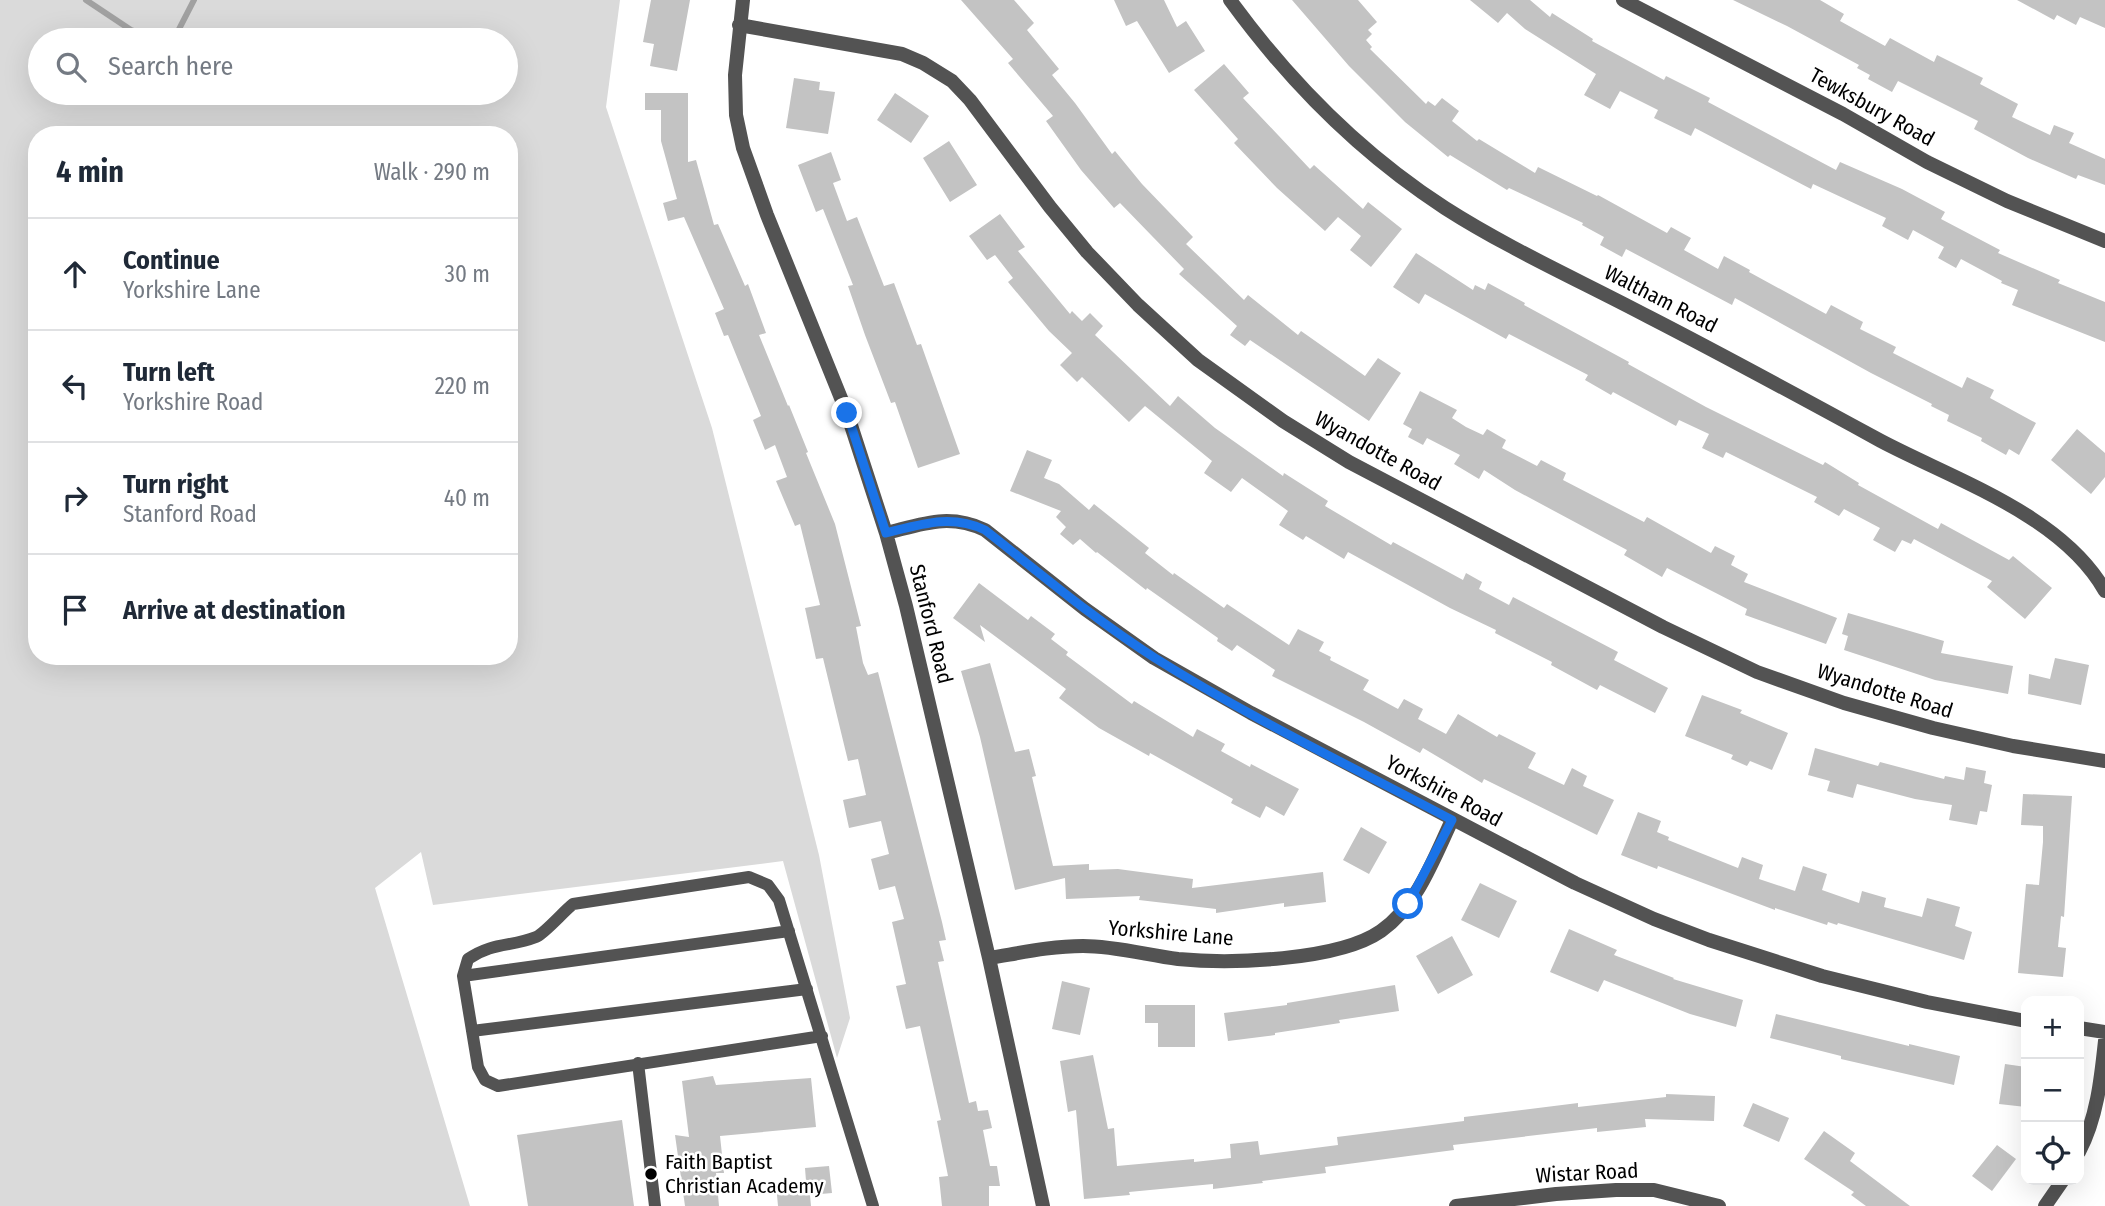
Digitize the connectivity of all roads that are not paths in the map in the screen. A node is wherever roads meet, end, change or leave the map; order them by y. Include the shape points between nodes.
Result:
1 (743, 0) edge
2 (1230, 0) edge
3 (1623, 0) edge
4 (739, 25) junction
5 (2105, 242) edge
6 (886, 533) junction
7 (2105, 591) edge
8 (2105, 761) edge
9 (1452, 820) junction
10 (789, 930) junction
11 (989, 958) junction
12 (463, 976) junction
13 (807, 989) junction
14 (2021, 1020) edge
15 (2084, 1029) edge
16 (472, 1031) junction
17 (2105, 1032) edge
18 (822, 1036) junction
19 (2105, 1041) edge
20 (638, 1063) junction
21 (2084, 1140) edge
22 (2060, 1185) edge
23 (655, 1206) edge
24 (873, 1206) edge
25 (1043, 1206) edge
26 (1456, 1206) edge
27 (1719, 1206) edge
28 (2045, 1206) edge

1 - 4 street, Stanford Road
2 - 7 street, Waltham Road via 1306,94 1362,147 1447,209 2019,510 2064,541
3 - 5 street, Tewksbury Road via 1927,162
4 - 6 street, Stanford Road via 736,115 743,148 847,413
4 - 8 street, Wyandotte Road via 902,54 952,81 1087,252 1138,305 1220,377 1349,462 1757,672 1933,728 2012,747
6 - 9 street, Yorkshire Road via 951,520 985,530 1154,658
6 - 11 street, Stanford Road
9 - 11 street, Yorkshire Lane via 1408,904 1382,930 1343,947 1237,961 1180,959 1083,946
9 - 14 street, Yorkshire Road via 1575,883 1709,940 1822,976
10 - 12 lane
10 - 12 lane via 779,900 768,885 749,877 573,904 538,937 483,948 468,959
10 - 13 lane
11 - 25 street, Stanford Road
12 - 16 lane
13 - 16 lane
13 - 18 lane
15 - 17 street
16 - 20 lane via 478,1067 485,1080 498,1086
18 - 20 lane
18 - 24 lane
19 - 21 street via 2101,1085
20 - 23 lane
22 - 28 street
26 - 27 street, Wistar Road via 1616,1190 1654,1190

